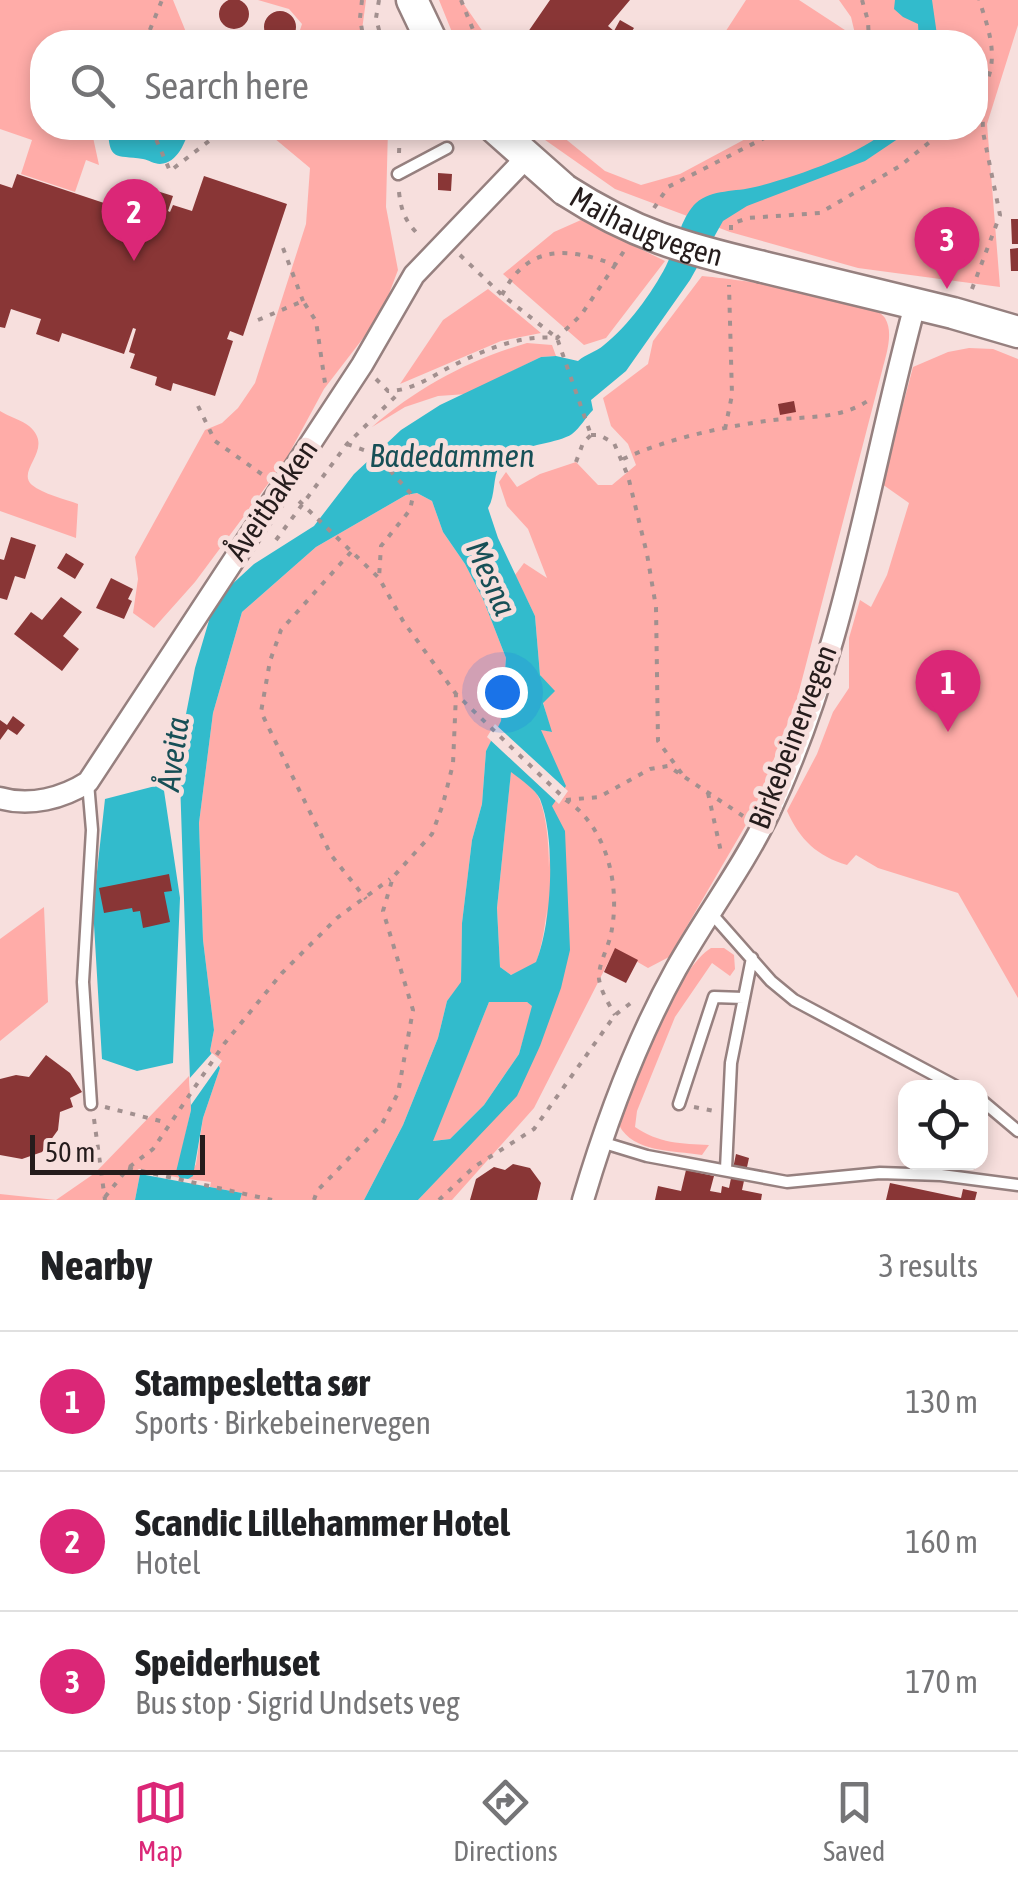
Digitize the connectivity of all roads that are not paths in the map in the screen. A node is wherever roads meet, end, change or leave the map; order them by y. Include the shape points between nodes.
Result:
1 (412, 0) edge
2 (426, 30) edge
3 (507, 140) edge
4 (447, 148) dead end
5 (526, 158) junction
6 (398, 174) road end
7 (916, 306) junction
8 (1018, 332) edge
9 (88, 782) junction
10 (0, 798) edge
11 (710, 912) junction
12 (752, 958) junction
13 (744, 998) junction
14 (943, 1080) edge
15 (91, 1104) road end
16 (679, 1104) road end
17 (988, 1106) edge
18 (1018, 1131) edge
19 (600, 1141) junction
20 (726, 1169) junction
21 (1018, 1186) edge
22 (583, 1200) edge

1 - 2 street
3 - 5 street, Maihaugvegen
4 - 6 lane
5 - 7 street, Maihaugvegen, bridge via 565,190 648,236
5 - 9 street, Åveitbakken via 414,275
7 - 8 street, Maihaugvegen
7 - 11 street, Birkebeinervegen via 854,568 809,710 760,828
9 - 10 street via 36,801
9 - 15 lane via 92,830 83,982
11 - 12 lane
11 - 19 street, Birkebeinervegen via 640,1038
12 - 13 lane
12 - 14 lane via 794,1000
13 - 16 lane via 714,996
13 - 20 lane via 732,1063
17 - 18 lane
19 - 20 lane
19 - 22 street, Birkebeinervegen
20 - 21 lane via 788,1182 880,1173

